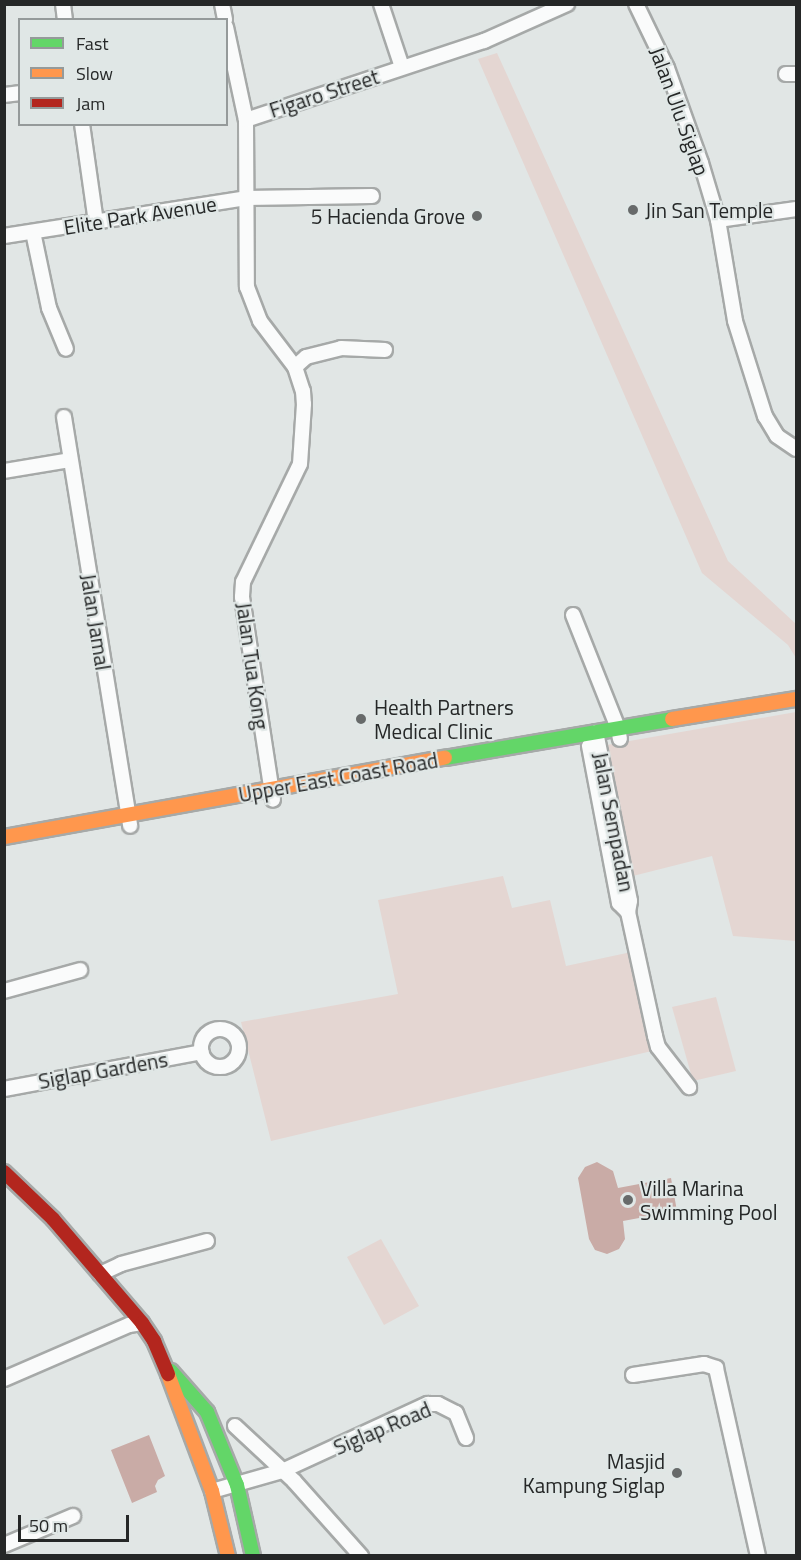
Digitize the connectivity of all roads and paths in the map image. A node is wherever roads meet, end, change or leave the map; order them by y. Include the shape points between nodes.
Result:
1 (381, 4) edge
2 (636, 4) edge
3 (566, 5) edge
4 (228, 36) edge
5 (402, 67) junction
6 (246, 120) junction
7 (82, 126) edge
8 (372, 196) dead end
9 (246, 198) junction
10 (796, 209) edge
11 (718, 220) junction
12 (96, 222) junction
13 (33, 232) junction
14 (4, 236) edge
15 (66, 349) dead end
16 (385, 350) dead end
17 (295, 367) junction
18 (64, 417) dead end
19 (796, 449) edge
20 (70, 460) junction
21 (4, 471) edge
22 (573, 615) dead end
23 (796, 699) edge
24 (796, 711) edge
25 (619, 734) junction
26 (594, 741) junction
27 (272, 794) junction
28 (129, 821) junction
29 (4, 837) edge
30 (4, 849) edge
31 (80, 970) dead end
32 (4, 991) edge
33 (202, 1052) dead end
34 (689, 1087) dead end
35 (4, 1089) edge
36 (4, 1172) edge
37 (207, 1241) dead end
38 (100, 1274) junction
39 (142, 1323) junction
40 (165, 1364) junction
41 (633, 1375) dead end
42 (4, 1379) edge
43 (235, 1426) dead end
44 (466, 1438) dead end
45 (282, 1471) junction
46 (237, 1485) junction
47 (212, 1491) junction
48 (73, 1516) dead end
49 (4, 1545) edge
50 (228, 1556) edge
51 (253, 1556) edge
52 (361, 1556) edge
53 (759, 1556) edge

1 - 5 street, Figaro Street
2 - 11 street, Jalan Ulu Siglap via 672,80
3 - 5 street, Figaro Street via 484,41
4 - 6 street, Jalan Tua Kong
5 - 6 street, Figaro Street
6 - 9 street, Jalan Tua Kong
7 - 12 street
8 - 9 street, Elite Park Avenue
9 - 12 street, Elite Park Avenue
9 - 17 street, Jalan Tua Kong via 246,268 252,306
10 - 11 street
11 - 19 street, Jalan Ulu Siglap via 735,321 765,416 777,436
12 - 13 street, Elite Park Avenue
13 - 14 street, Elite Park Avenue
13 - 15 street, Elite Park Avenue via 49,308
16 - 17 street via 341,348 306,357
17 - 27 street, Jalan Tua Kong via 303,391 302,455 247,570 242,589
18 - 20 street, Jalan Jamal
20 - 21 street
20 - 28 street, Jalan Jamal
22 - 25 street
23 - 25 main road, Upper East Coast Road
24 - 25 main road, Upper East Coast Road
25 - 26 main road, Upper East Coast Road
26 - 27 main road, Upper East Coast Road
26 - 34 street, Jalan Sempadan via 658,1047
27 - 28 main road, Upper East Coast Road
28 - 29 main road
28 - 30 main road
31 - 32 street
33 - 35 street, Siglap Gardens
36 - 38 main road
37 - 38 street via 121,1264
38 - 39 main road
39 - 40 main road
39 - 42 street via 129,1325
40 - 46 main road via 207,1412
40 - 47 main road
41 - 53 street via 704,1364 718,1372
43 - 45 street
44 - 45 street, Siglap Road via 456,1413 438,1404 428,1404
45 - 46 street, Siglap Road
45 - 52 street
46 - 47 street, Siglap Road
46 - 51 main road
47 - 50 main road
48 - 49 street

